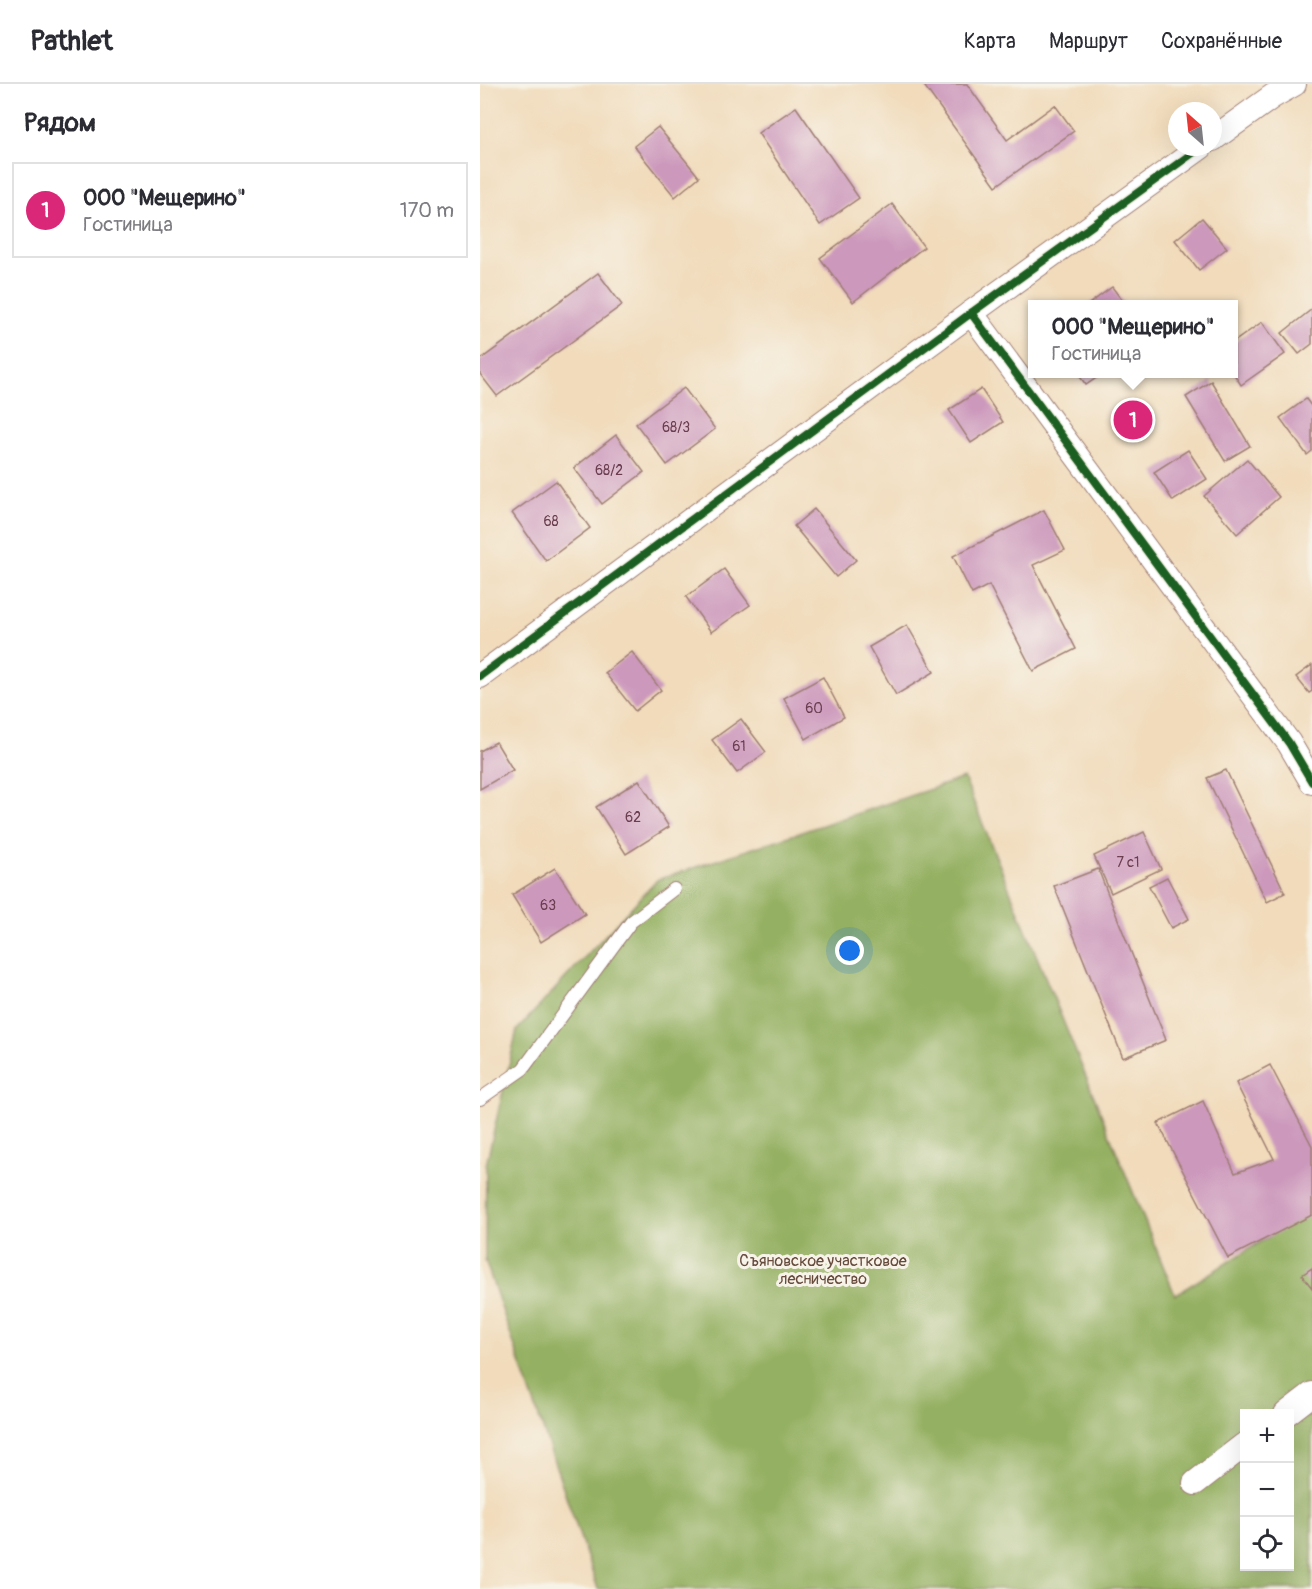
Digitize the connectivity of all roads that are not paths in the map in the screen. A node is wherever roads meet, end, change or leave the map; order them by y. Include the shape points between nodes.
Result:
1 (1294, 84) edge
2 (1222, 133) edge
3 (1189, 156) edge
4 (971, 313) junction
5 (480, 676) edge
6 (1312, 782) edge
7 (674, 889) dead end
8 (480, 1099) edge
9 (1312, 1394) edge
10 (1291, 1409) edge
11 (1240, 1449) edge
12 (1195, 1483) dead end

1 - 2 street
3 - 4 street
4 - 5 street
4 - 6 street via 1289,743
7 - 8 lane via 631,922 523,1069
9 - 10 street
11 - 12 street

